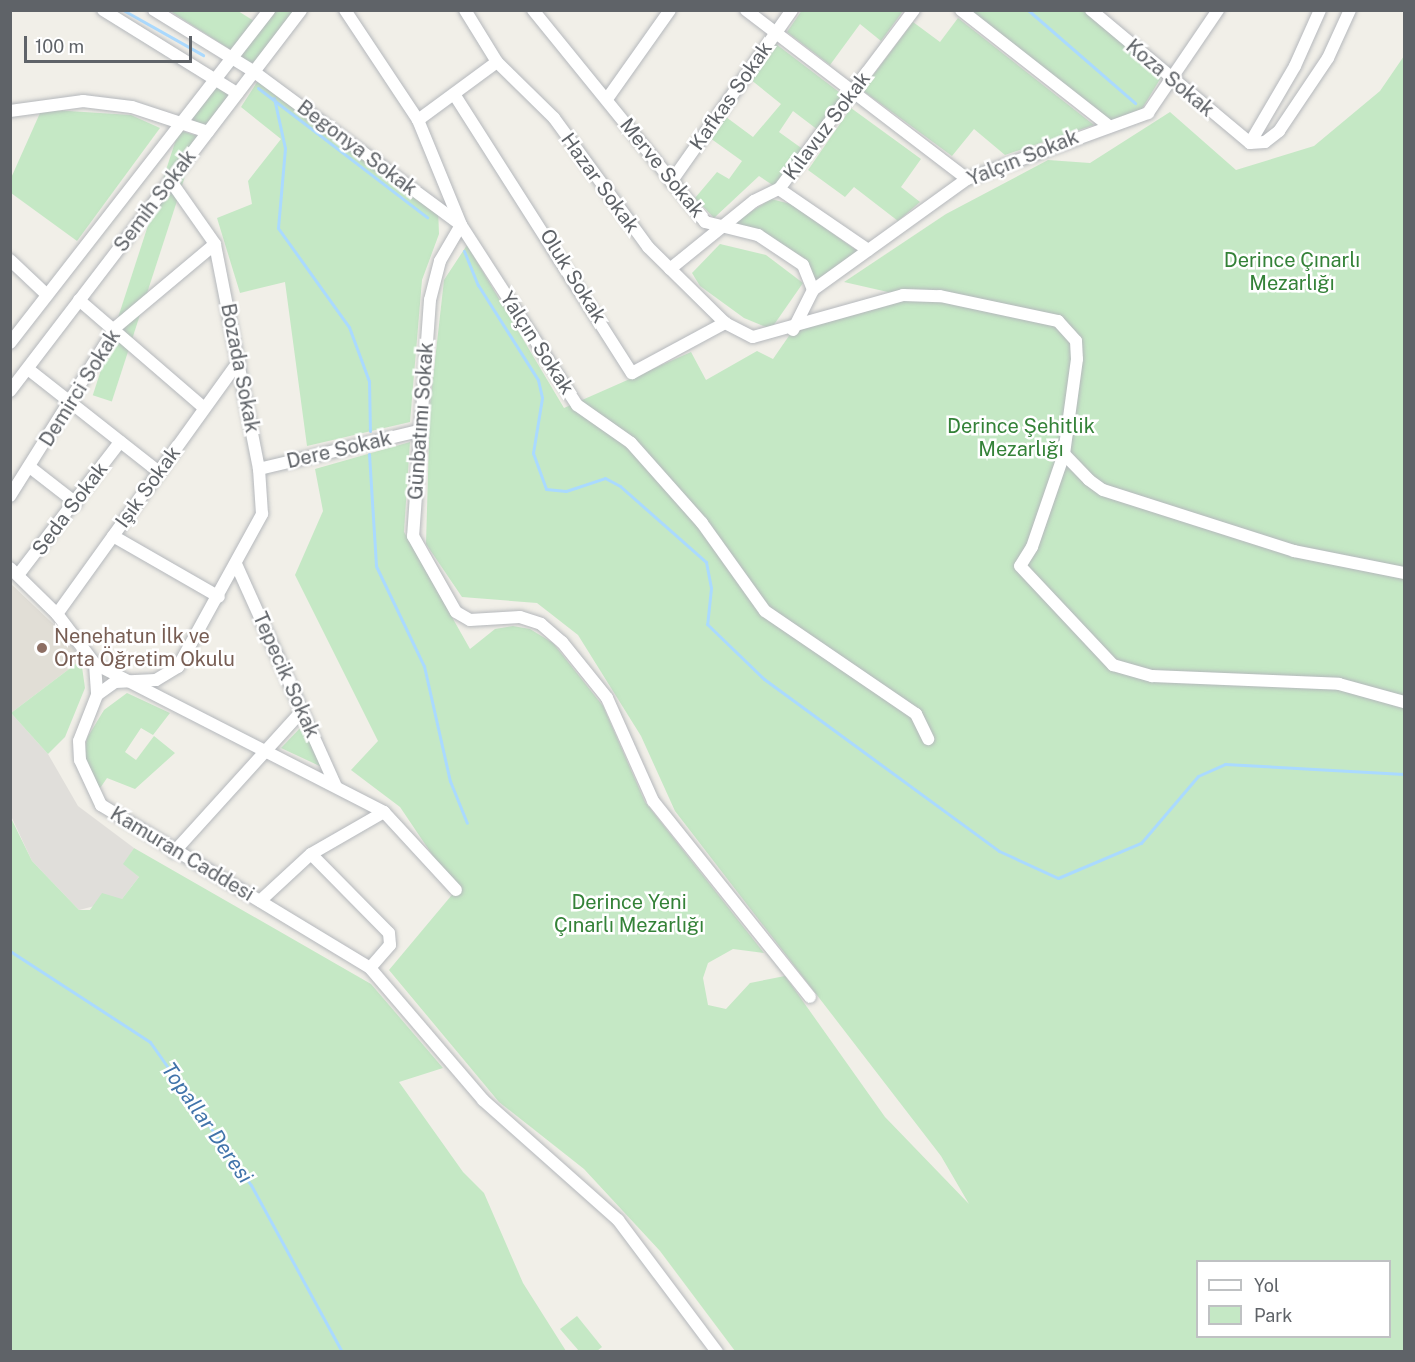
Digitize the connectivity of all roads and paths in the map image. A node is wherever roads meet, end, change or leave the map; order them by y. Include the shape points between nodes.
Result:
1 (103, 10) edge
2 (154, 10) edge
3 (269, 10) edge
4 (300, 10) edge
5 (345, 10) edge
6 (465, 10) edge
7 (533, 10) edge
8 (670, 10) edge
9 (746, 10) edge
10 (792, 10) edge
11 (914, 10) edge
12 (961, 10) edge
13 (1091, 10) edge
14 (1218, 10) edge
15 (1320, 10) edge
16 (1350, 10) edge
17 (774, 35) junction
18 (232, 62) junction
19 (497, 62) junction
20 (253, 71) junction
21 (215, 77) junction
22 (1172, 81) junction
23 (246, 82) junction
24 (225, 85) junction
25 (237, 93) junction
26 (852, 93) junction
27 (454, 94) junction
28 (607, 99) junction
29 (10, 111) edge
30 (418, 120) junction
31 (178, 122) junction
32 (1110, 127) junction
33 (208, 132) junction
34 (1250, 143) junction
35 (967, 178) junction
36 (170, 180) junction
37 (671, 182) junction
38 (779, 189) junction
39 (461, 225) junction
40 (723, 228) junction
41 (215, 244) junction
42 (868, 250) junction
43 (10, 260) edge
44 (670, 269) junction
45 (813, 290) junction
46 (46, 295) junction
47 (79, 300) junction
48 (725, 323) junction
49 (116, 327) junction
50 (793, 330) junction
51 (10, 343) edge
52 (239, 361) junction
53 (28, 369) junction
54 (10, 391) edge
55 (71, 403) junction
56 (204, 408) junction
57 (419, 431) junction
58 (120, 442) junction
59 (1064, 454) junction
60 (31, 468) junction
61 (259, 469) junction
62 (159, 472) junction
63 (10, 496) edge
64 (76, 502) junction
65 (113, 536) junction
66 (236, 564) junction
67 (14, 571) edge
68 (1404, 573) edge
69 (219, 597) junction
70 (57, 614) junction
71 (95, 663) junction
72 (130, 681) junction
73 (97, 695) junction
74 (1404, 702) edge
75 (302, 711) junction
76 (928, 739) dead end
77 (266, 749) junction
78 (336, 786) junction
79 (384, 812) junction
80 (174, 852) junction
81 (310, 854) junction
82 (456, 890) dead end
83 (260, 901) junction
84 (370, 968) junction
85 (810, 997) dead end
86 (717, 1352) edge

1 - 21 street
2 - 18 street
3 - 18 street, Semih Sokak
4 - 20 street, Semih Sokak
5 - 30 street, Yalçın Sokak
6 - 19 street, Hazar Sokak
7 - 28 street, Merve Sokak
8 - 28 street
9 - 17 street
10 - 17 street, Kafkas Sokak
11 - 26 street, Kılavuz Sokak
12 - 32 street
13 - 22 street, Koza Sokak
14 - 22 street, Yalçın Sokak
15 - 34 street via 1295,66
16 - 34 street via 1328,58 1280,131 1265,142
17 - 26 street
17 - 37 street, Kafkas Sokak
18 - 20 street, Begonya Sokak
18 - 21 street, Semih Sokak
18 - 23 street
18 - 24 street
19 - 27 street
19 - 44 street, Hazar Sokak via 554,118 575,154
20 - 23 street, Semih Sokak
20 - 39 street, Begonya Sokak
21 - 24 street
21 - 31 street, Semih Sokak
22 - 32 street, Yalçın Sokak via 1148,114
22 - 34 street, Koza Sokak
23 - 24 street via 236,88
23 - 25 street, Semih Sokak
24 - 25 street
25 - 33 street, Semih Sokak
26 - 35 street
26 - 38 street, Kılavuz Sokak
27 - 30 street
27 - 48 street, Oluk Sokak via 632,373
28 - 37 street, Merve Sokak
29 - 31 street via 83,101 132,107
30 - 39 street, Yalçın Sokak
31 - 33 street
31 - 46 street, Semih Sokak
32 - 35 street, Yalçın Sokak
33 - 36 street, Semih Sokak
35 - 42 street, Yalçın Sokak
36 - 41 street, Bozada Sokak
36 - 47 street, Semih Sokak
37 - 40 street, Merve Sokak via 705,222
38 - 40 street, Kılavuz Sokak via 754,201
38 - 42 street
39 - 57 street, Günbatımı Sokak via 440,261 430,300
39 - 76 street, Yalçın Sokak via 577,405 632,443 702,523 765,611 916,714
40 - 44 street, Kılavuz Sokak
40 - 45 street, Merve Sokak via 758,235 803,265
41 - 49 street, Demirci Sokak
41 - 52 street, Bozada Sokak
42 - 45 street, Yalçın Sokak
43 - 46 street
44 - 48 street, Hazar Sokak
45 - 50 street, Yalçın Sokak
46 - 51 street, Semih Sokak
47 - 49 street
47 - 53 street, Semih Sokak
48 - 50 street, Hazar Sokak via 753,337
49 - 55 street, Demirci Sokak
49 - 56 street
50 - 59 street via 903,295 940,296 1058,321 1076,341 1077,359
52 - 56 street, Işık Sokak
52 - 61 street, Bozada Sokak
53 - 54 street, Semih Sokak
53 - 55 street
55 - 58 street
55 - 60 street, Demirci Sokak
56 - 62 street, Işık Sokak
57 - 61 street, Dere Sokak
57 - 85 street, Günbatımı Sokak via 413,536 456,612 470,620 520,617 541,624 562,642 607,698 653,801
58 - 62 street
58 - 64 street, Seda Sokak
59 - 68 street via 1103,490 1294,551
59 - 74 street via 1032,547 1020,566 1113,665 1152,676 1339,684
60 - 63 street, Demirci Sokak
60 - 64 street
61 - 66 street, Bozada Sokak via 262,514
62 - 65 street, Işık Sokak
64 - 67 street, Seda Sokak
65 - 69 street
65 - 70 street, Işık Sokak
66 - 69 street, Bozada Sokak
66 - 75 street, Tepecik Sokak
67 - 70 street
69 - 72 street, Bozada Sokak via 178,667 162,678
70 - 71 street
71 - 72 street
71 - 73 street, Kamuran Caddesi
72 - 73 street, Bozada Sokak via 115,682
72 - 77 street
73 - 80 street, Kamuran Caddesi via 79,741 90,791 117,817
75 - 77 street
75 - 78 street, Tepecik Sokak
77 - 78 street
77 - 80 street
78 - 79 street
79 - 81 street
79 - 82 street
80 - 83 street, Kamuran Caddesi
81 - 83 street
81 - 84 street via 389,933 390,945
83 - 84 street, Kamuran Caddesi
84 - 86 street, Kamuran Caddesi via 483,1100 562,1165 618,1220

